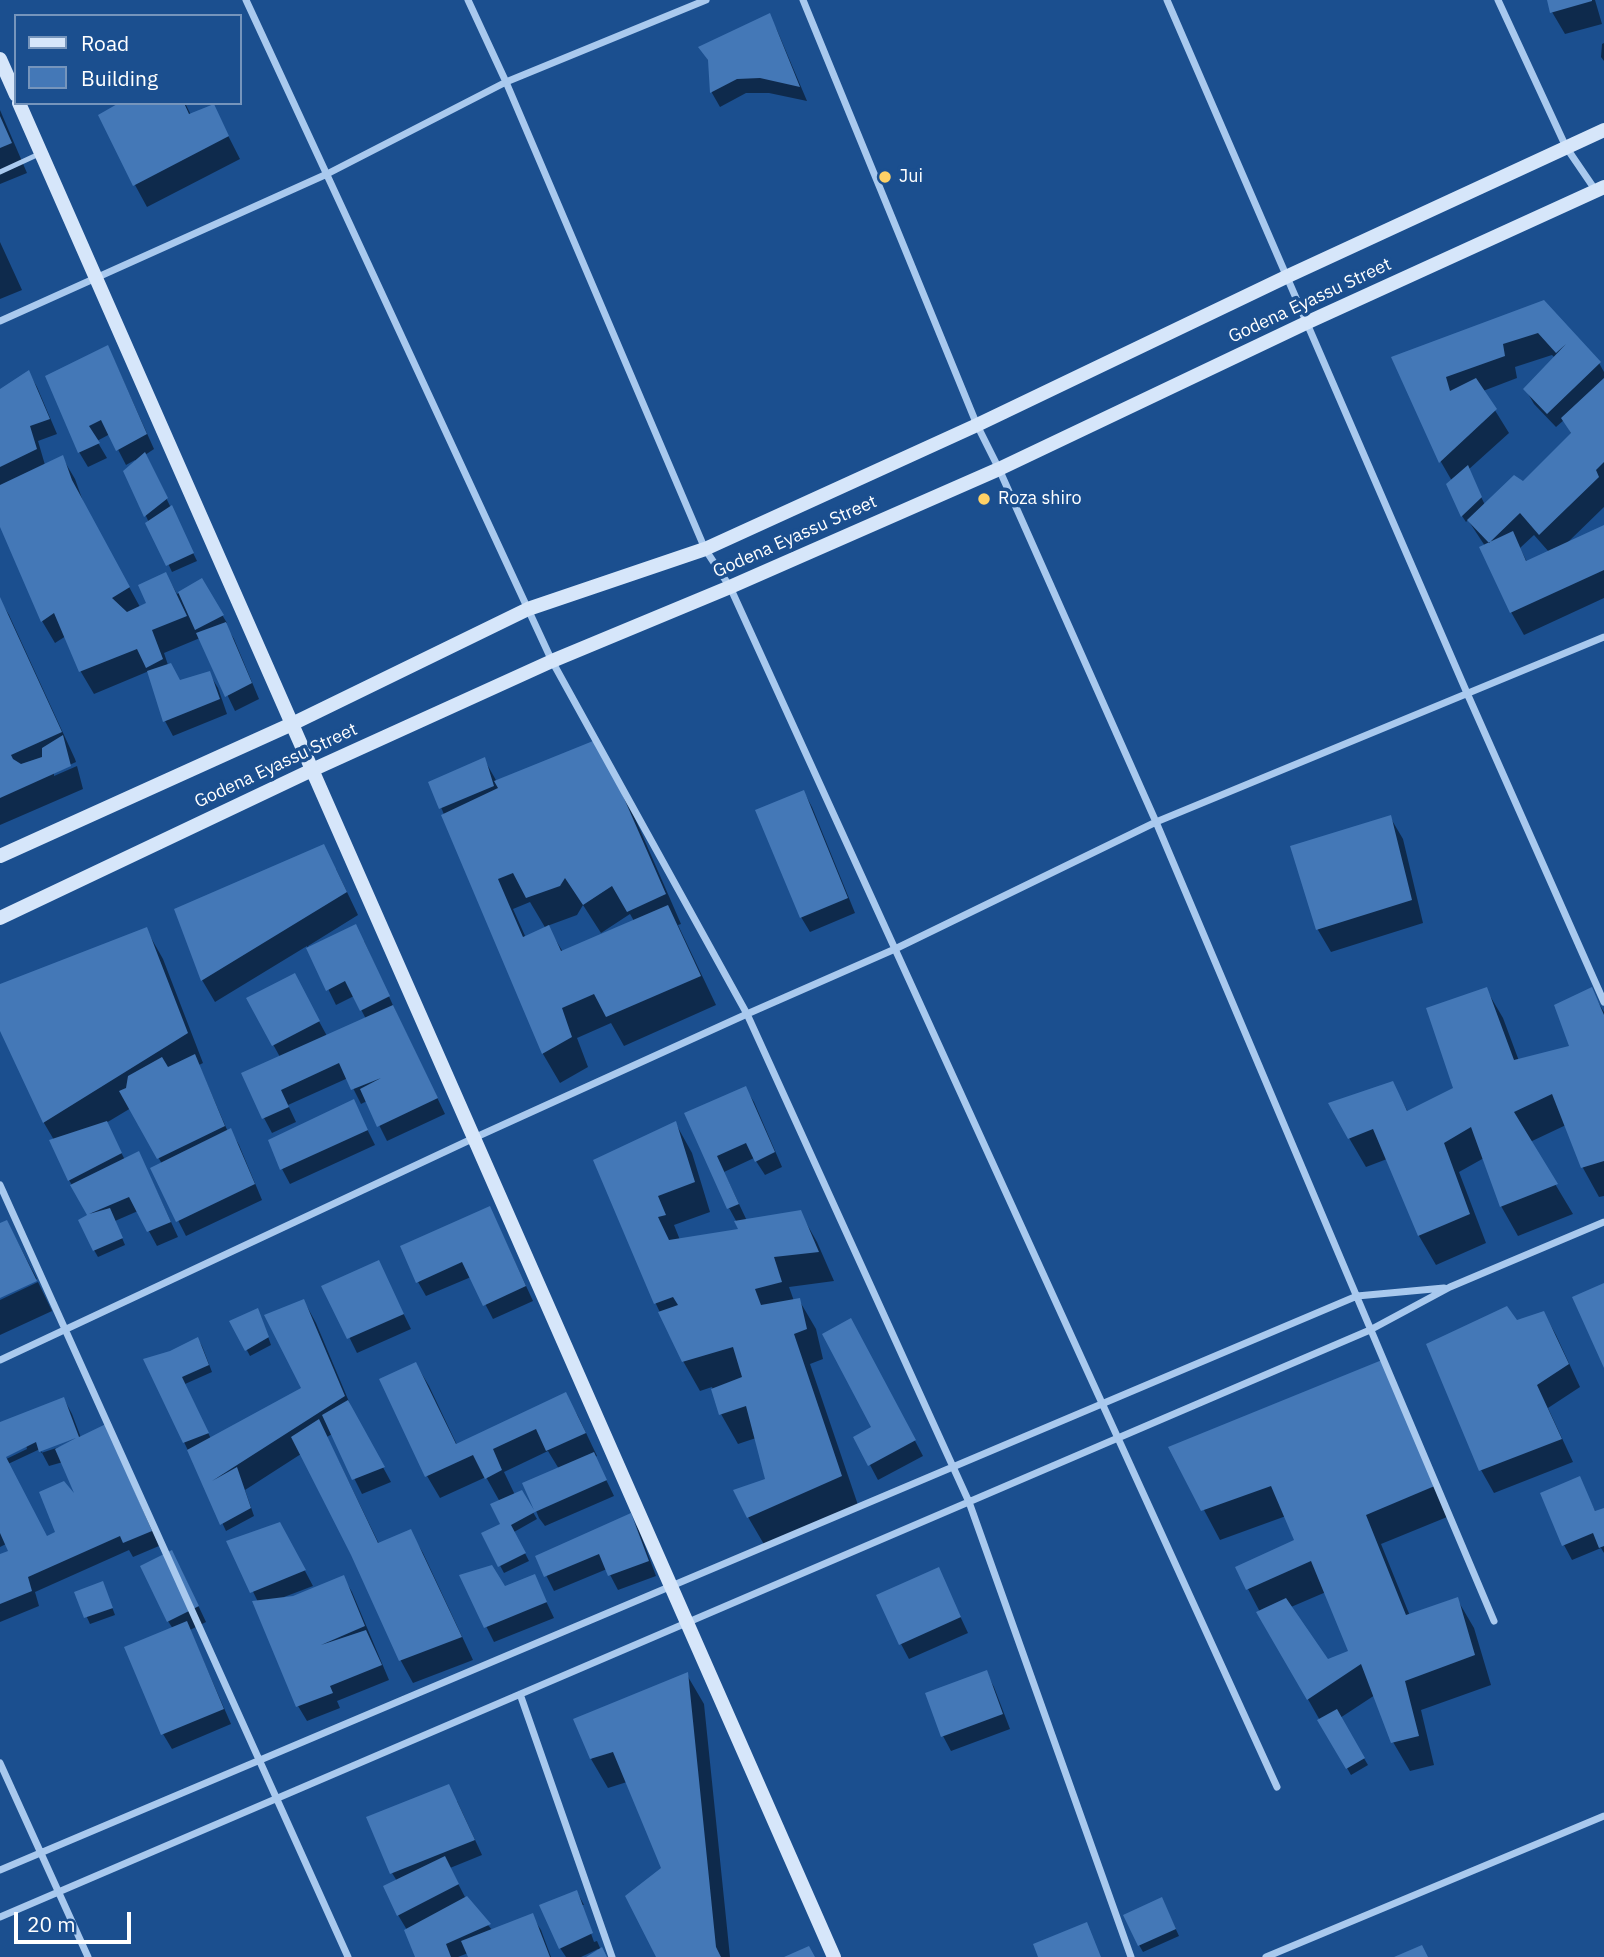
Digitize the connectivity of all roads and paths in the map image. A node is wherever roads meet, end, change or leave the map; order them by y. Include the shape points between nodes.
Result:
1 (246, 0) edge
2 (468, 0) edge
3 (706, 0) edge
4 (803, 0) edge
5 (1167, 0) edge
6 (1498, 0) edge
7 (0, 59) edge
8 (506, 82) junction
9 (14, 90) edge
10 (20, 105) edge
11 (1604, 130) edge
12 (1566, 146) junction
13 (41, 153) junction
14 (0, 172) edge
15 (327, 174) junction
16 (1600, 189) edge
17 (1288, 276) junction
18 (96, 278) junction
19 (0, 321) edge
20 (1306, 323) junction
21 (978, 425) junction
22 (999, 469) junction
23 (705, 549) junction
24 (730, 587) junction
25 (528, 609) junction
26 (1604, 638) edge
27 (552, 661) junction
28 (1467, 693) junction
29 (292, 724) junction
30 (312, 770) junction
31 (1157, 822) junction
32 (0, 856) edge
33 (0, 918) edge
34 (895, 949) junction
35 (1604, 1002) edge
36 (747, 1014) junction
37 (474, 1138) junction
38 (0, 1185) edge
39 (1604, 1222) edge
40 (1450, 1287) junction
41 (1357, 1297) junction
42 (65, 1330) junction
43 (1370, 1331) junction
44 (0, 1360) edge
45 (1103, 1405) junction
46 (1118, 1438) junction
47 (953, 1467) junction
48 (969, 1502) junction
49 (671, 1586) junction
50 (1494, 1621) dead end
51 (687, 1623) junction
52 (520, 1694) junction
53 (259, 1760) junction
54 (0, 1763) edge
55 (1277, 1787) dead end
56 (276, 1797) junction
57 (1604, 1816) edge
58 (41, 1853) junction
59 (0, 1870) edge
60 (59, 1892) junction
61 (0, 1917) edge
62 (88, 1957) edge
63 (348, 1957) edge
64 (612, 1957) edge
65 (834, 1957) edge
66 (1131, 1957) edge
67 (1266, 1957) edge

1 - 15 street
2 - 8 street
3 - 8 street
4 - 21 street
5 - 17 street
6 - 12 street
7 - 9 street
8 - 15 street
8 - 23 street
10 - 13 street
11 - 12 street, Godena Eyassu Street
12 - 16 street
12 - 17 street, Godena Eyassu Street
13 - 14 lane
13 - 18 street
15 - 18 street
15 - 25 street
16 - 20 street, Godena Eyassu Street
17 - 20 street
17 - 21 street, Godena Eyassu Street
18 - 19 street
18 - 29 street
20 - 22 street, Godena Eyassu Street
20 - 28 street
21 - 22 street
21 - 23 street, Godena Eyassu Street
22 - 24 street, Godena Eyassu Street
22 - 31 street
23 - 24 street
23 - 25 street, Godena Eyassu Street
24 - 27 street, Godena Eyassu Street
24 - 34 street
25 - 27 street
25 - 29 street, Godena Eyassu Street
26 - 28 street
27 - 30 street, Godena Eyassu Street
27 - 36 street
28 - 31 street
28 - 35 street
29 - 30 street
29 - 32 street, Godena Eyassu Street
30 - 33 street, Godena Eyassu Street
30 - 37 street
31 - 34 street
31 - 41 street
34 - 36 street
34 - 45 street
36 - 37 street
36 - 47 street
37 - 42 street
37 - 49 street
38 - 42 street
39 - 40 street
40 - 41 street
40 - 43 street
41 - 43 street
41 - 45 street
42 - 44 street
42 - 53 street
43 - 46 street
43 - 50 street
45 - 46 street
45 - 47 street
46 - 48 street
46 - 55 street
47 - 48 street
47 - 49 street
48 - 51 street
48 - 66 street
49 - 51 street
49 - 53 street
51 - 52 street
51 - 65 street
52 - 56 street
52 - 64 street
53 - 56 street
53 - 58 street
54 - 58 street
56 - 60 street
56 - 63 street
57 - 67 street
58 - 59 street
58 - 60 street
60 - 61 street
60 - 62 street

